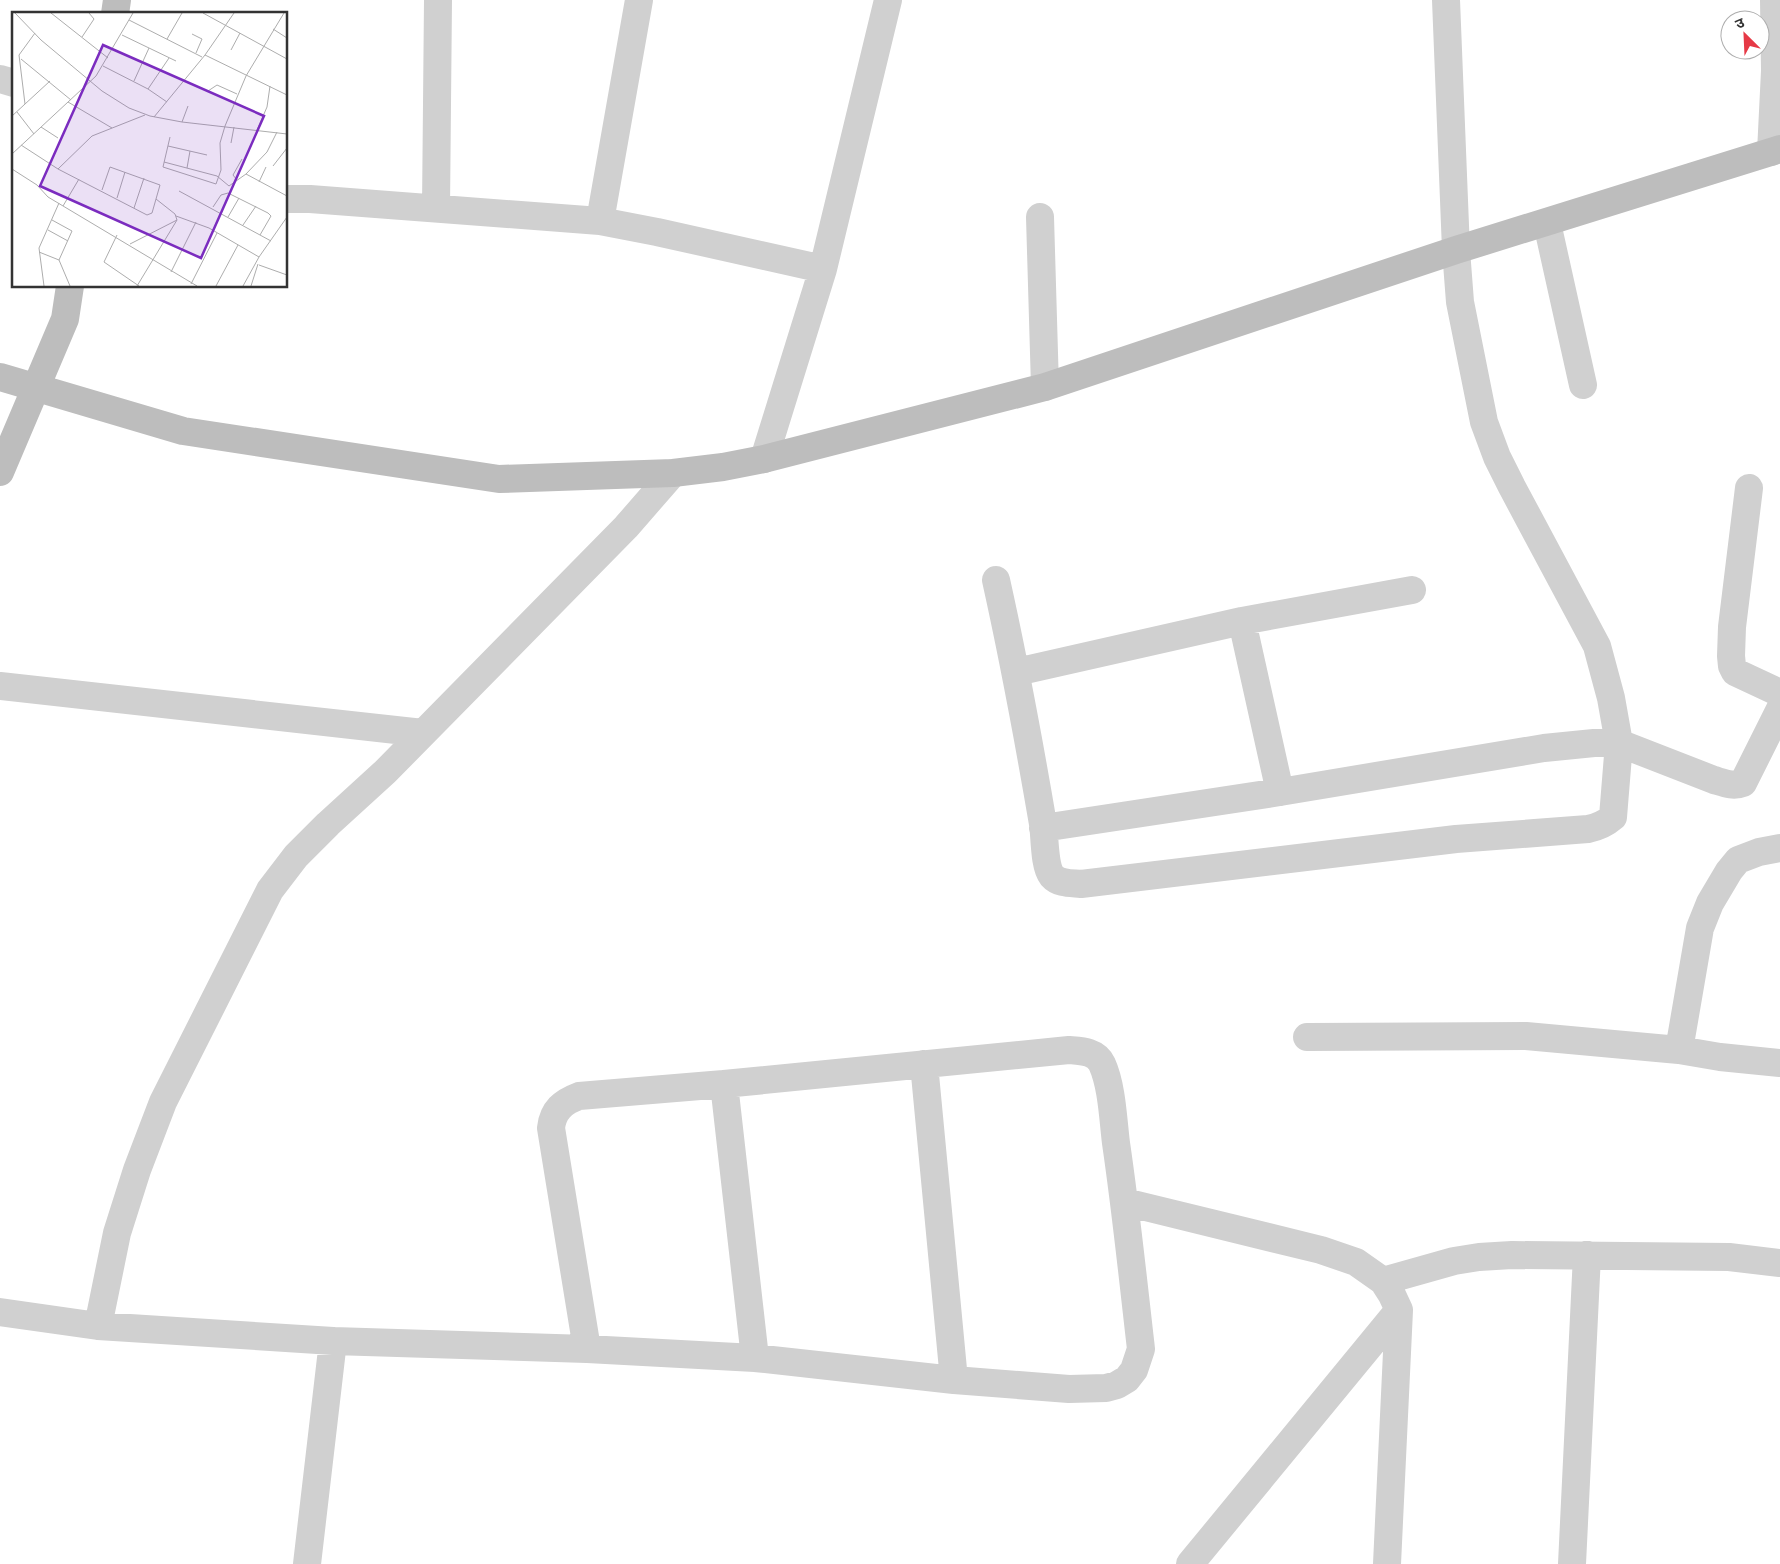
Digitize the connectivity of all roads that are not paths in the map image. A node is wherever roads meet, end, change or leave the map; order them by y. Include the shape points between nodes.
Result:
1 (438, 0) edge
2 (638, 0) edge
3 (888, 0) edge
4 (1446, 0) edge
5 (1774, 0) edge
6 (1775, 150) edge
7 (288, 199) edge
8 (436, 208) junction
9 (1040, 217) dead end
10 (600, 222) junction
11 (1547, 222) junction
12 (1456, 250) junction
13 (823, 269) junction
14 (70, 288) edge
15 (0, 377) edge
16 (1582, 384) dead end
17 (36, 387) junction
18 (1045, 387) junction
19 (764, 458) junction
20 (0, 472) edge
21 (673, 473) junction
22 (1749, 488) dead end
23 (996, 580) dead end
24 (1412, 590) dead end
25 (1242, 621) junction
26 (1016, 672) junction
27 (0, 686) edge
28 (1780, 693) edge
29 (1780, 709) edge
30 (423, 733) junction
31 (1619, 743) junction
32 (1280, 792) junction
33 (1043, 828) junction
34 (1780, 848) edge
35 (1307, 1037) dead end
36 (1680, 1050) junction
37 (1780, 1063) edge
38 (924, 1064) junction
39 (724, 1084) junction
40 (1125, 1202) junction
41 (1587, 1255) junction
42 (1780, 1263) edge
43 (1383, 1281) junction
44 (1399, 1310) junction
45 (0, 1312) edge
46 (98, 1326) junction
47 (333, 1341) junction
48 (587, 1348) junction
49 (755, 1358) junction
50 (954, 1380) junction
51 (307, 1564) edge
52 (1190, 1564) edge
53 (1387, 1564) edge
54 (1572, 1564) edge

1 - 8 street
2 - 10 street
3 - 13 street
4 - 12 street
5 - 6 street
6 - 11 street
7 - 8 street
8 - 10 street
9 - 18 street
10 - 13 street
11 - 12 street
11 - 16 street
12 - 18 street
12 - 31 street via 1460,302 1484,422 1512,488 1597,646
13 - 19 street
14 - 17 street via 65,318
15 - 17 street
17 - 20 street
17 - 21 street via 183,431 500,479
18 - 19 street
19 - 21 street via 723,468
21 - 30 street via 626,528
22 - 28 street via 1732,627 1732,666 1735,672
23 - 26 street
24 - 25 street
25 - 26 street
25 - 32 street
26 - 33 street
27 - 30 street
29 - 31 street via 1743,783 1738,785 1714,780
30 - 46 street via 296,856 270,890 163,1102 116,1233
31 - 32 street via 1544,748
31 - 33 street via 1612,817 1588,829 1456,839 1081,884 1059,882 1053,876
32 - 33 street
34 - 36 street via 1738,860 1710,903 1700,928
35 - 36 street via 1526,1036
36 - 37 street
38 - 39 street
38 - 40 street via 1069,1050 1096,1055 1108,1084
38 - 50 street
39 - 48 street via 579,1096 559,1106 552,1117 551,1128
39 - 49 street
40 - 43 street via 1321,1250 1356,1262
40 - 50 street via 1141,1349 1134,1370 1127,1379 1106,1388 1069,1389
41 - 42 street via 1729,1257
41 - 43 street via 1478,1257
41 - 54 street
43 - 44 street
44 - 52 street
44 - 53 street
45 - 46 street
46 - 47 street
47 - 48 street
47 - 51 street
48 - 49 street
49 - 50 street

